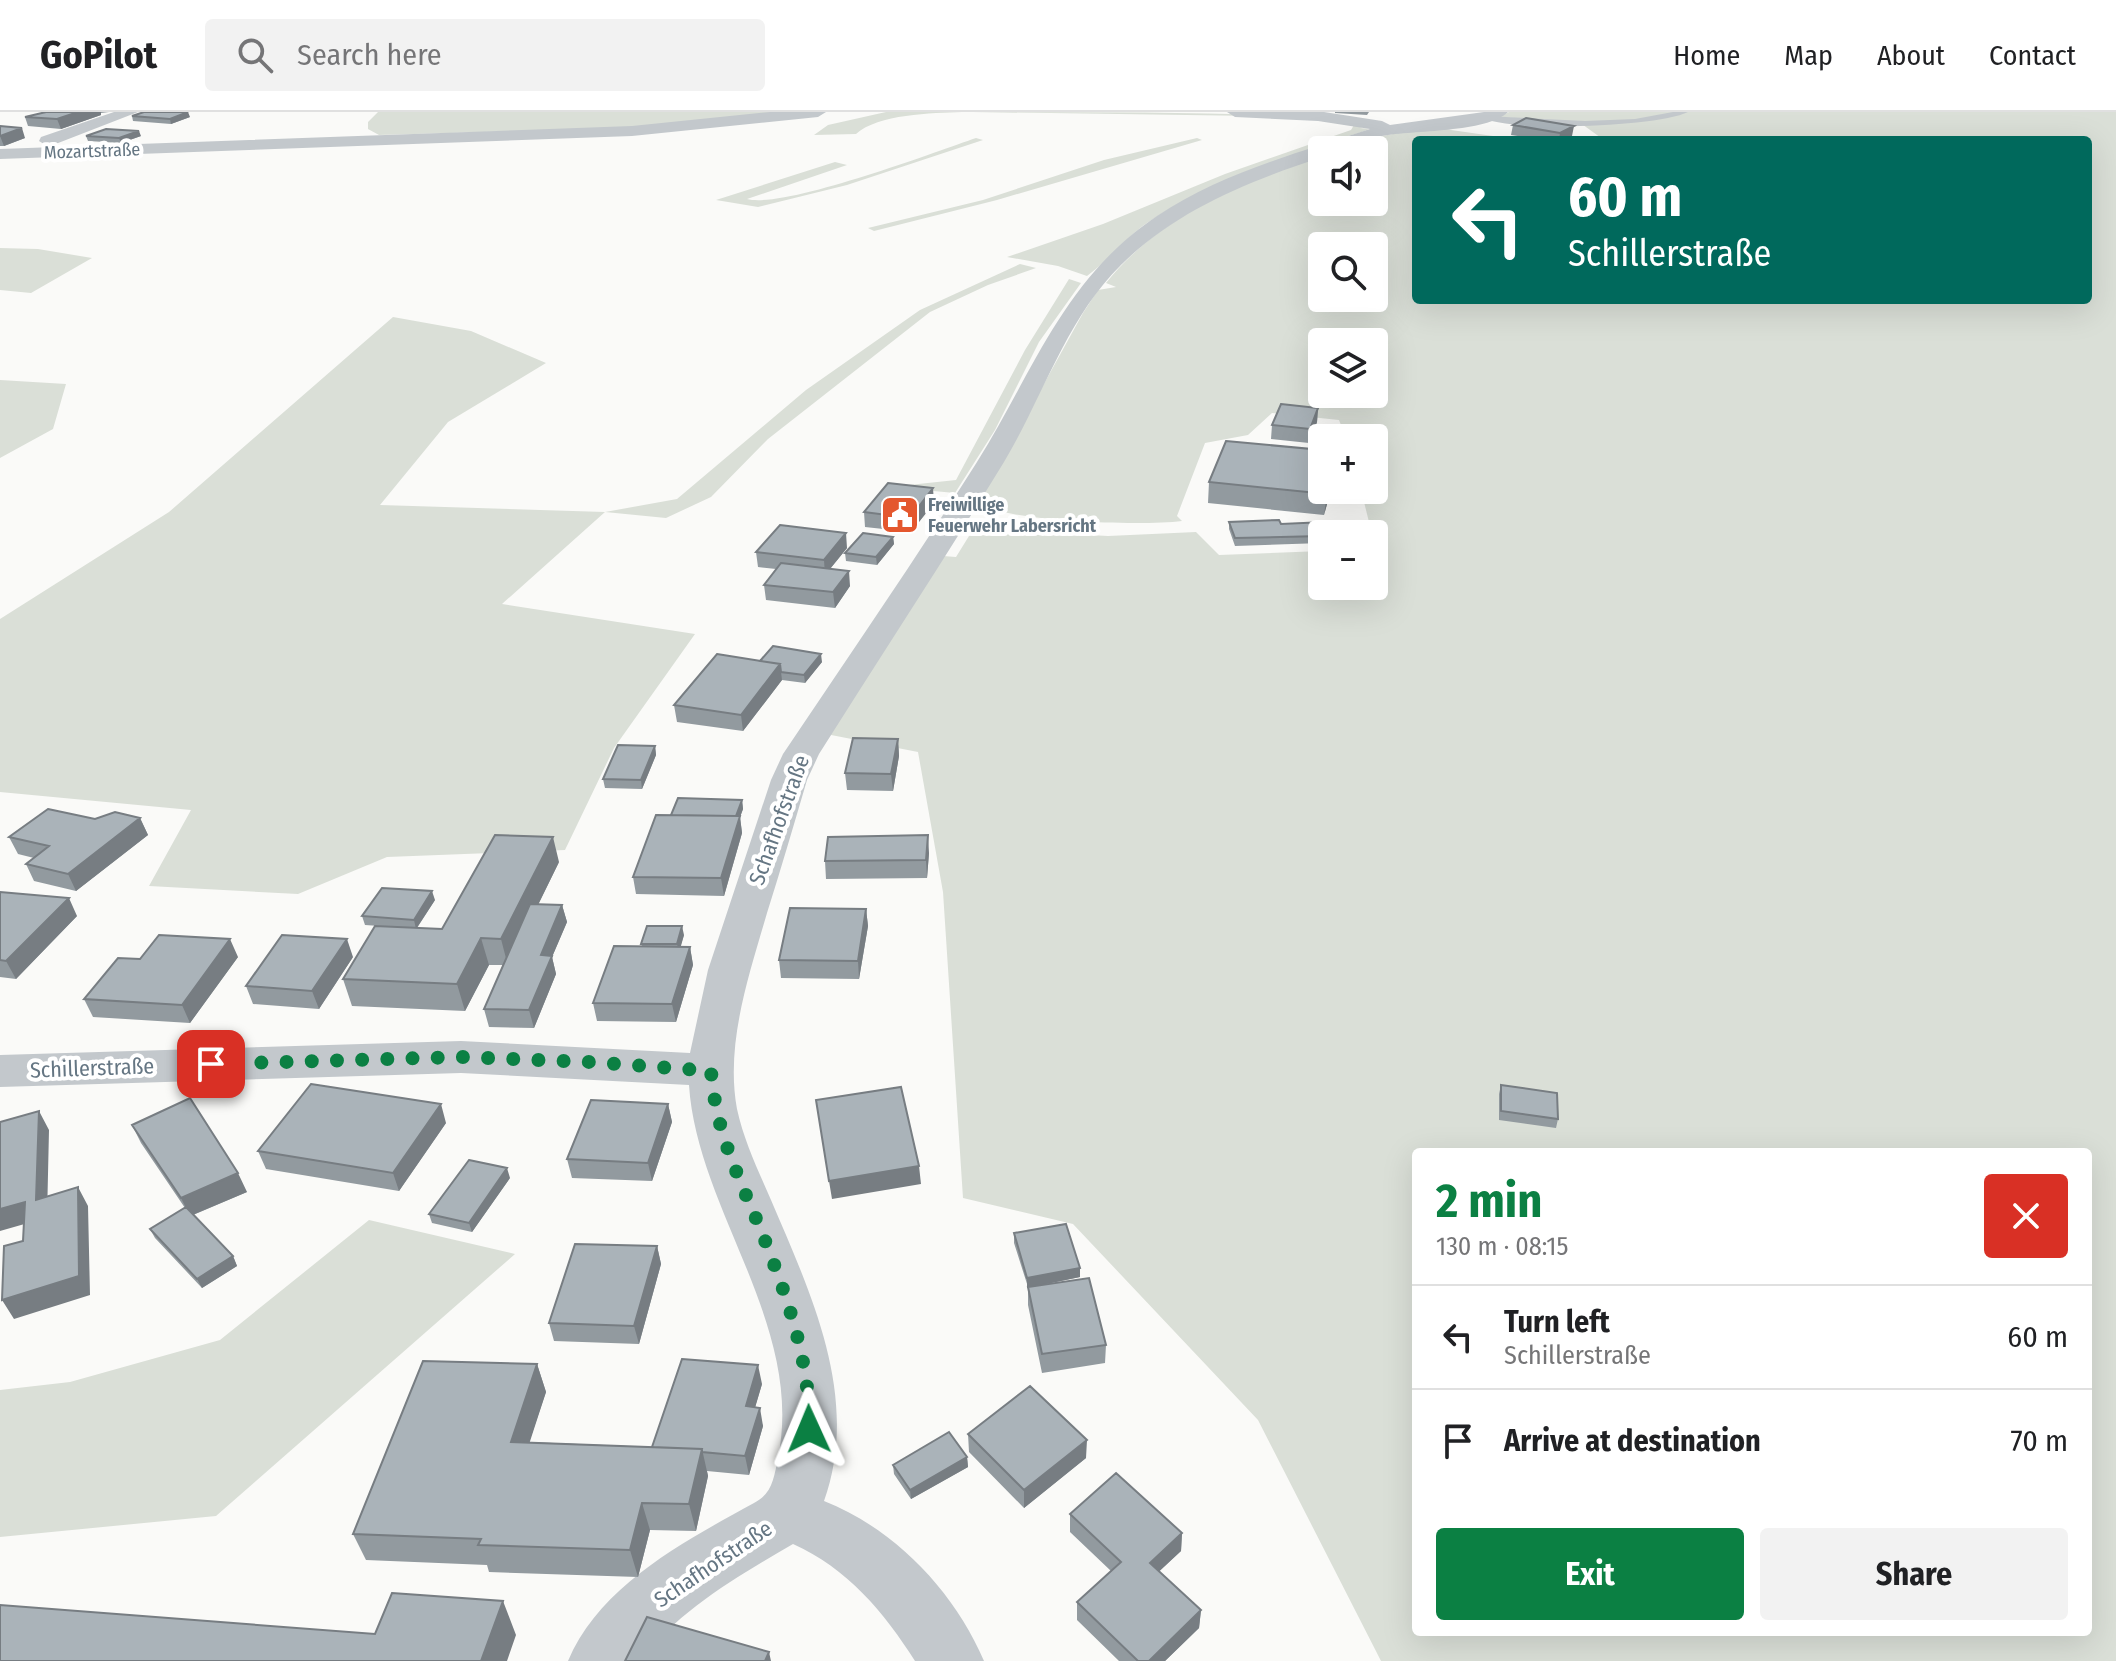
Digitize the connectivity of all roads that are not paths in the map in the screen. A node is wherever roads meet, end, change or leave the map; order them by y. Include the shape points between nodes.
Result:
1 (130, 112) edge
2 (818, 112) edge
3 (1235, 112) edge
4 (1684, 112) edge
5 (1493, 115) edge
6 (1393, 129) junction
7 (6, 154) edge
8 (0, 1071) edge
9 (711, 1071) junction
10 (789, 1515) junction
11 (600, 1661) edge
12 (952, 1661) edge

1 - 7 street
2 - 7 street, Mozartstraße via 632,131
3 - 6 street via 1318,116
4 - 5 lane via 1576,124
5 - 6 street
6 - 9 street, Schafhofstraße via 1226,185 1144,234 1094,283 1048,352 992,459 801,754 729,970
8 - 9 street, Schillerstraße via 461,1057
9 - 10 street, Schafhofstraße via 726,1152 783,1290 808,1382 809,1446
10 - 11 street, Schafhofstraße via 678,1583 631,1622
10 - 12 street via 827,1528 875,1560 915,1605

